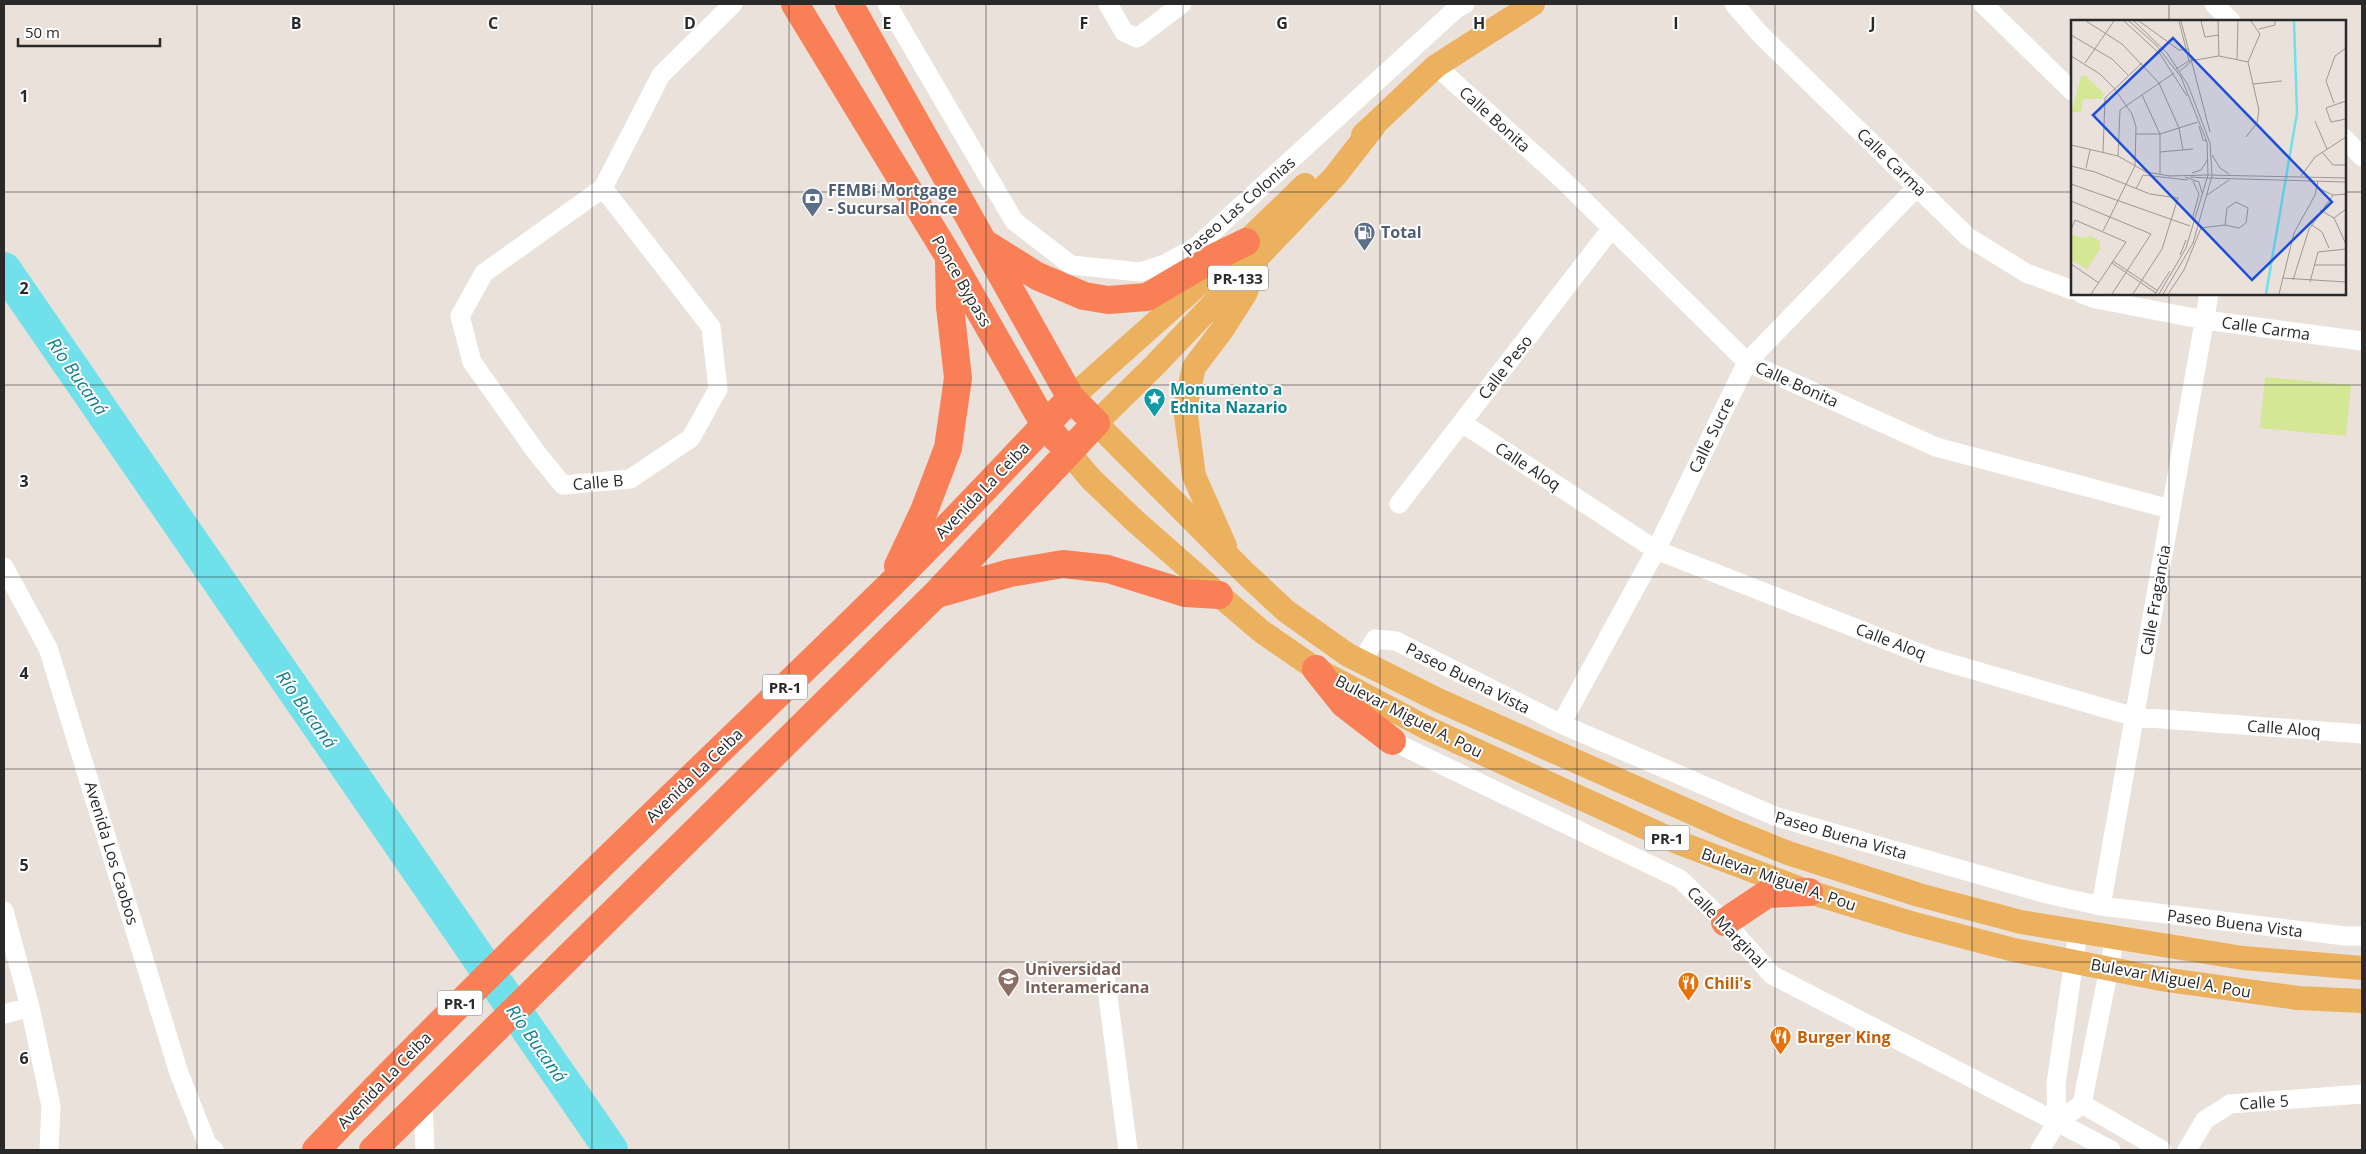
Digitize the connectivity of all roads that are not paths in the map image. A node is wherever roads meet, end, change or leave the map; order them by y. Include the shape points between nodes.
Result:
1 (733, 4) edge
2 (796, 4) edge
3 (849, 4) edge
4 (887, 4) edge
5 (1108, 4) edge
6 (1182, 4) edge
7 (1465, 4) edge
8 (1533, 4) edge
9 (1734, 4) edge
10 (1983, 4) edge
11 (2214, 4) edge
12 (2230, 20) edge
13 (1436, 66) junction
14 (2071, 90) edge
15 (2346, 140) edge
16 (2362, 157) edge
17 (1917, 187) junction
18 (603, 188) junction
19 (1611, 229) junction
20 (984, 242) junction
21 (1253, 249) junction
22 (949, 257) junction
23 (2071, 290) edge
24 (2085, 295) edge
25 (2209, 295) edge
26 (2205, 320) junction
27 (2362, 341) edge
28 (1747, 362) junction
29 (1071, 398) junction
30 (1096, 423) junction
31 (1462, 423) junction
32 (1045, 425) junction
33 (1069, 453) junction
34 (1399, 504) dead end
35 (2170, 509) junction
36 (1656, 550) junction
37 (1231, 559) junction
38 (4, 567) edge
39 (887, 588) junction
40 (936, 594) junction
41 (1219, 596) junction
42 (1362, 661) junction
43 (1316, 669) junction
44 (2135, 717) junction
45 (1561, 724) junction
46 (2362, 734) edge
47 (1392, 741) joint
48 (1809, 892) junction
49 (2101, 906) junction
50 (4, 911) edge
51 (1725, 922) junction
52 (2078, 932) junction
53 (2362, 936) edge
54 (2115, 938) junction
55 (2072, 961) junction
56 (2362, 968) edge
57 (2110, 969) junction
58 (1106, 981) dead end
59 (2362, 1001) edge
60 (30, 1007) junction
61 (4, 1014) edge
62 (2362, 1094) edge
63 (426, 1100) junction
64 (2082, 1104) junction
65 (2057, 1122) junction
66 (204, 1148) edge
67 (49, 1150) edge
68 (316, 1150) edge
69 (373, 1150) edge
70 (426, 1150) edge
71 (1128, 1150) edge
72 (2040, 1150) edge
73 (2111, 1150) edge
74 (2162, 1150) edge
75 (2187, 1150) edge

1 - 18 street, Calle B via 662,75
2 - 22 highway, Ponce Bypass
3 - 20 highway
4 - 7 street, Paseo Las Colonias via 1014,222 1071,265 1140,272 1165,264 1197,246
5 - 6 street via 1124,32 1137,38
8 - 13 main road, PR-133
9 - 17 street, Calle Carma via 1759,33
10 - 14 street
11 - 12 street
13 - 19 street, Calle Bonita via 1564,181
13 - 21 main road, PR-133 via 1374,126 1326,165
15 - 16 street
17 - 23 street, Calle Carma via 1968,236 2026,273
17 - 28 street, Calle Sucre
18 - 18 street, Calle B via 484,273 460,316 472,362 563,485 630,479 691,438 718,389 712,327
19 - 28 street, Calle Bonita
19 - 31 street, Calle Peso
20 - 21 highway via 1038,276 1084,296 1108,300 1147,297 1215,257
20 - 29 highway
21 - 29 main road, PR-133
21 - 30 main road, PR-133 via 1155,366
21 - 37 main road via 1245,294 1194,367 1186,408 1194,476
22 - 32 highway, Ponce Bypass
22 - 39 highway via 950,307 958,378 948,448 924,511
24 - 26 street, Calle Carma
25 - 26 street, Calle Fragancia
26 - 27 street, Calle Carma
26 - 35 street, Calle Fragancia
28 - 35 street, Calle Bonita via 1936,446
28 - 36 street, Calle Sucre
29 - 30 highway, PR-1
29 - 32 highway, Avenida La Ceiba / PR-1
30 - 33 highway, PR-1
30 - 37 main road, Bulevar Miguel A. Pou / PR-1
31 - 34 street, Calle Peso
31 - 36 street, Calle Aloq
32 - 33 highway, Ponce Bypass / PR-1
32 - 39 highway, Avenida La Ceiba / PR-1
33 - 40 highway, PR-1
33 - 41 main road, Bulevar Miguel A. Pou / PR-1 via 1135,521
35 - 44 street, Calle Fragancia
36 - 44 street, Calle Aloq via 1932,658
36 - 45 street, Calle Sucre
37 - 42 main road, Bulevar Miguel A. Pou / PR-1 via 1286,611 1348,655
38 - 66 street, Avenida Los Caobos via 48,648
39 - 68 highway, Avenida La Ceiba / PR-1 via 400,1062
40 - 41 highway via 1010,573 1063,564 1108,569 1185,593
40 - 63 highway, PR-1
41 - 43 main road, Bulevar Miguel A. Pou / PR-1 via 1261,631
42 - 45 street, Paseo Buena Vista via 1375,639 1396,641
42 - 52 main road, Bulevar Miguel A. Pou / PR-1 via 1438,700 1788,854 1928,898 2021,922
43 - 47 highway via 1344,704
43 - 48 main road, Bulevar Miguel A. Pou / PR-1 via 1433,731 1677,842
44 - 46 street, Calle Aloq
44 - 49 street, Calle Fragancia
45 - 49 street, Paseo Buena Vista via 1776,817 2047,894
47 - 51 street, Calle Marginal via 1680,879
48 - 51 highway via 1767,894
48 - 55 main road, Bulevar Miguel A. Pou / PR-1 via 1911,923 2014,950
49 - 53 street, Paseo Buena Vista
50 - 60 street
51 - 65 street, Calle Marginal via 1772,975
52 - 54 main road, Bulevar Miguel A. Pou / PR-1
52 - 55 street
54 - 56 main road, Bulevar Miguel A. Pou / PR-1 via 2243,958
54 - 57 street
55 - 57 main road, Bulevar Miguel A. Pou / PR-1
55 - 65 street via 2056,1084
57 - 59 main road, Bulevar Miguel A. Pou / PR-1 via 2298,998
57 - 64 street
58 - 71 street
60 - 61 street
60 - 67 street via 51,1106
62 - 75 street, Calle 5 via 2230,1104 2205,1120
63 - 69 highway, PR-1
63 - 70 street
64 - 65 street
64 - 74 street
65 - 72 street
65 - 73 street, Calle Marginal

